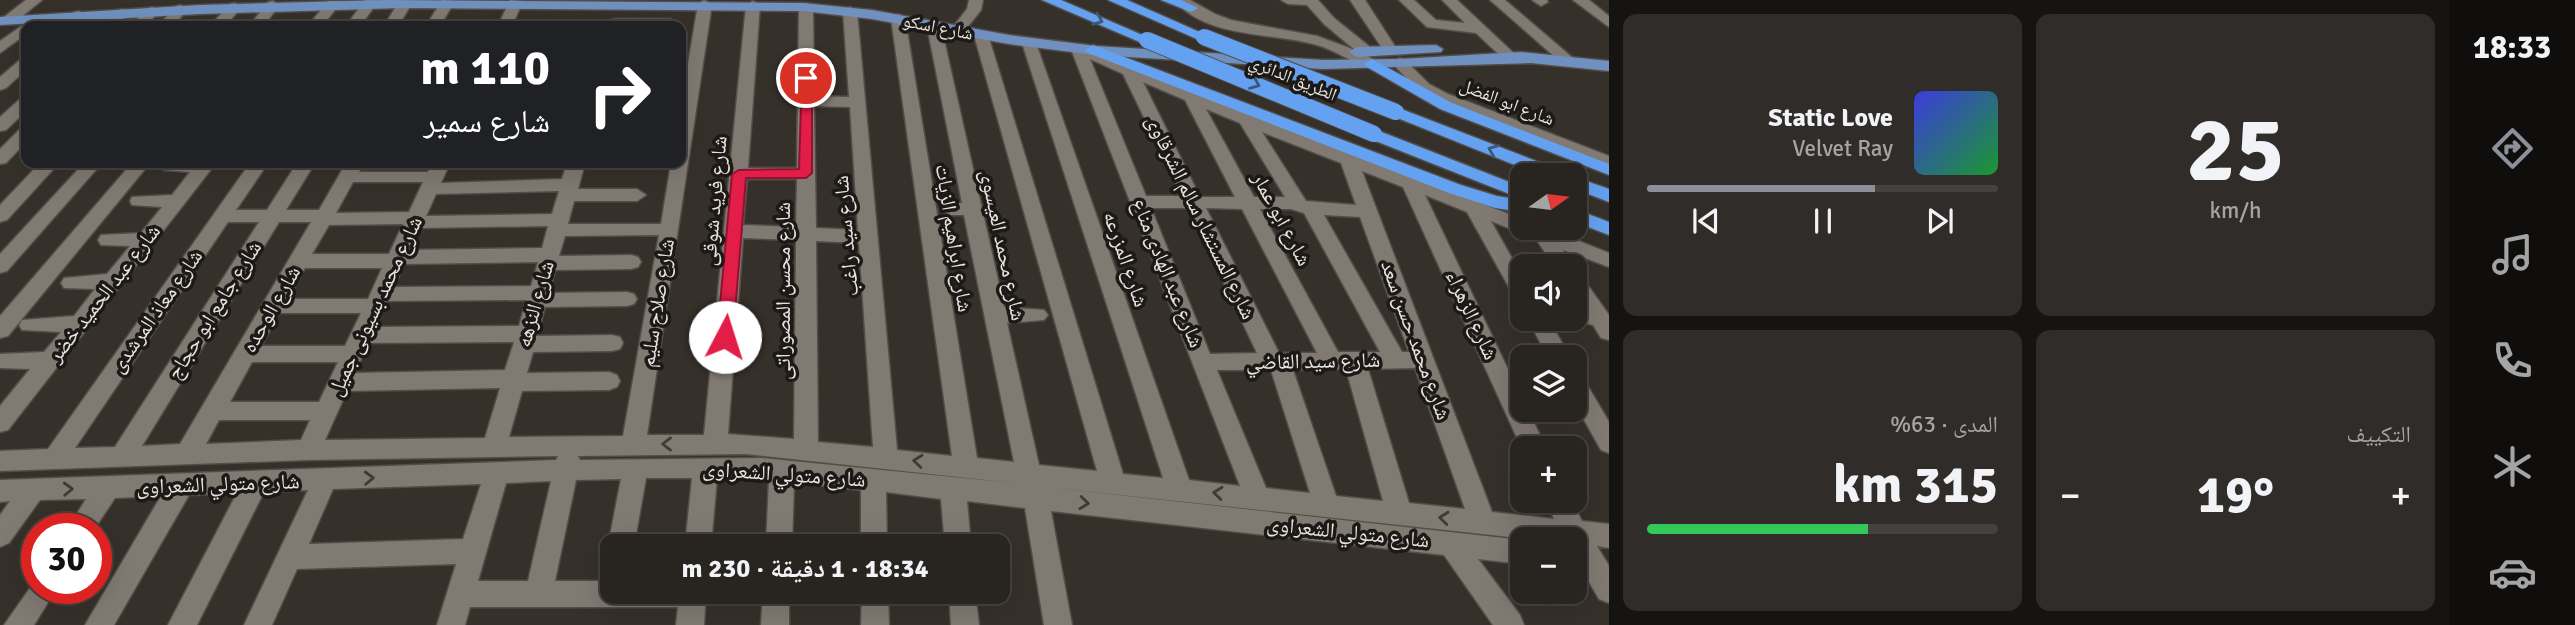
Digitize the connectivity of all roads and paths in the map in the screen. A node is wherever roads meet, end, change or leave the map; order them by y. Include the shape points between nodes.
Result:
1 (34, 0) edge
2 (203, 0) edge
3 (976, 0) edge
4 (1049, 0) edge
5 (1115, 0) edge
6 (1168, 0) edge
7 (1288, 0) edge
8 (1357, 0) edge
9 (1406, 0) edge
10 (1449, 0) edge
11 (1497, 0) edge
12 (1580, 0) edge
13 (448, 1) edge
14 (516, 1) edge
15 (1310, 1) edge
16 (406, 2) junction
17 (622, 2) junction
18 (185, 3) edge
19 (370, 3) junction
20 (808, 3) edge
21 (333, 4) junction
22 (705, 4) junction
23 (1186, 4) edge
24 (273, 5) junction
25 (753, 5) junction
26 (234, 7) junction
27 (153, 10) junction
28 (850, 11) junction
29 (122, 13) junction
30 (8, 14) edge
31 (79, 16) junction
32 (898, 18) junction
33 (48, 21) edge
34 (73, 21) edge
35 (113, 21) edge
36 (142, 21) edge
37 (169, 21) edge
38 (221, 21) edge
39 (260, 21) edge
40 (319, 21) edge
41 (357, 21) edge
42 (394, 21) edge
43 (436, 21) edge
44 (507, 21) edge
45 (617, 21) edge
46 (1609, 23) edge
47 (934, 26) junction
48 (968, 29) junction
49 (1481, 29) junction
50 (21, 32) edge
51 (1030, 43) junction
52 (1090, 46) junction
53 (1389, 48) junction
54 (0, 50) edge
55 (1349, 52) junction
56 (1369, 57) junction
57 (1510, 57) junction
58 (1569, 62) junction
59 (1400, 63) junction
60 (1609, 65) edge
61 (21, 66) edge
62 (1130, 72) junction
63 (0, 85) edge
64 (686, 92) edge
65 (1192, 98) junction
66 (806, 101) junction
67 (858, 102) junction
68 (21, 107) edge
69 (1245, 120) junction
70 (0, 126) edge
71 (21, 137) edge
72 (2, 154) edge
73 (1348, 158) junction
74 (1609, 162) edge
75 (1526, 163) edge
76 (45, 168) edge
77 (88, 168) edge
78 (137, 168) edge
79 (203, 168) edge
80 (256, 168) edge
81 (303, 168) edge
82 (575, 168) edge
83 (679, 168) edge
84 (351, 170) edge
85 (1609, 170) edge
86 (806, 173) junction
87 (739, 174) junction
88 (435, 176) edge
89 (1410, 183) junction
90 (1510, 188) edge
91 (1587, 188) edge
92 (568, 190) junction
93 (637, 195) dead end
94 (1609, 196) edge
95 (139, 201) dead end
96 (176, 201) junction
97 (1139, 202) junction
98 (1193, 202) junction
99 (1248, 203) junction
100 (1510, 204) edge
101 (1305, 207) junction
102 (1474, 207) junction
103 (948, 209) dead end
104 (973, 209) junction
105 (1368, 211) junction
106 (0, 216) edge
107 (222, 216) junction
108 (273, 216) junction
109 (324, 217) junction
110 (415, 220) junction
111 (1587, 220) edge
112 (1510, 221) edge
113 (558, 225) junction
114 (656, 229) dead end
115 (1609, 229) edge
116 (734, 231) junction
117 (805, 234) junction
118 (869, 237) junction
119 (146, 239) junction
120 (108, 240) dead end
121 (1540, 240) edge
122 (1558, 240) edge
123 (1553, 254) edge
124 (397, 259) junction
125 (548, 259) junction
126 (1609, 260) edge
127 (299, 261) junction
128 (631, 262) dead end
129 (0, 266) edge
130 (1510, 272) edge
131 (113, 281) junction
132 (71, 283) dead end
133 (537, 297) junction
134 (627, 299) dead end
135 (377, 300) junction
136 (1587, 300) edge
137 (272, 306) junction
138 (995, 315) junction
139 (1037, 315) dead end
140 (1587, 319) edge
141 (80, 323) junction
142 (30, 325) dead end
143 (1604, 325) edge
144 (0, 330) edge
145 (525, 339) junction
146 (612, 343) dead end
147 (357, 344) junction
148 (245, 354) junction
149 (4, 360) dead end
150 (51, 360) junction
151 (1343, 360) junction
152 (1395, 360) junction
153 (1424, 360) junction
154 (1276, 361) junction
155 (1203, 362) junction
156 (513, 380) junction
157 (609, 381) dead end
158 (339, 382) junction
159 (8, 403) edge
160 (1587, 405) edge
161 (212, 411) junction
162 (326, 411) junction
163 (0, 423) edge
164 (1528, 436) edge
165 (1609, 443) edge
166 (495, 446) junction
167 (572, 446) junction
168 (308, 450) junction
169 (806, 450) junction
170 (187, 455) junction
171 (711, 455) junction
172 (635, 456) junction
173 (122, 457) junction
174 (886, 457) junction
175 (54, 460) junction
176 (0, 461) edge
177 (966, 466) junction
178 (782, 470) junction
179 (566, 472) junction
180 (496, 474) junction
181 (326, 480) junction
182 (873, 480) junction
183 (1032, 481) junction
184 (256, 482) junction
185 (1113, 482) junction
186 (181, 485) junction
187 (108, 487) junction
188 (953, 489) junction
189 (1180, 489) junction
190 (33, 490) junction
191 (0, 491) edge
192 (1257, 498) junction
193 (1326, 505) junction
194 (91, 513) edge
195 (1399, 513) junction
196 (1483, 523) junction
197 (1528, 527) edge
198 (1587, 533) edge
199 (623, 534) edge
200 (700, 534) edge
201 (779, 534) edge
202 (874, 534) edge
203 (957, 534) edge
204 (0, 535) edge
205 (1609, 536) edge
206 (1451, 544) junction
207 (473, 551) junction
208 (1510, 551) edge
209 (290, 557) junction
210 (1591, 560) edge
211 (1609, 590) edge
212 (600, 593) edge
213 (460, 594) junction
214 (539, 594) junction
215 (33, 604) edge
216 (692, 604) edge
217 (776, 604) edge
218 (875, 604) edge
219 (963, 604) edge
220 (19, 625) edge
221 (99, 625) edge
222 (182, 625) edge
223 (258, 625) edge
224 (451, 625) edge
225 (690, 625) edge
226 (775, 625) edge
227 (875, 625) edge
228 (965, 625) edge
229 (1058, 625) edge
230 (1510, 625) edge

1 - 30 street
2 - 18 main road, شارع اسكو
3 - 48 street
4 -> 90 highway, الطريق الدائري, bridge
75 -> 5 highway, الطريق الدائري, bridge
6 - 23 highway
7 - 15 street
8 - 53 street via 1373,17
9 - 49 street via 1432,24
10 - 49 street
11 - 58 street
12 - 46 street
13 - 14 main road, شارع اسكو
13 - 16 main road, شارع اسكو
13 - 43 street
14 - 17 main road, شارع اسكو
14 - 44 street
15 - 56 street
16 - 19 main road, شارع اسكو
16 - 42 street
17 - 22 main road, شارع اسكو
17 - 45 street
18 - 26 main road, شارع اسكو
18 - 27 main road, شارع اسكو
18 - 30 main road, شارع اسكو
18 - 37 street
19 - 21 main road, شارع اسكو
19 - 41 street
20 - 25 main road, شارع اسكو
20 - 28 main road, شارع اسكو
20 - 48 main road, شارع اسكو via 879,6
20 - 66 street, شارع محسن المصوراتى
21 - 24 main road, شارع اسكو
21 - 40 street
22 - 25 main road, شارع اسكو
22 - 64 street
23 - 55 street via 1249,28 1320,41
24 - 26 main road, شارع اسكو
24 - 39 street
25 - 87 street, شارع فريد شوقى
26 - 38 street
27 - 29 main road, شارع اسكو
27 - 36 street
28 - 32 main road, شارع اسكو
28 - 67 street, شارع سيد راغب
29 - 31 main road, شارع اسكو
29 - 35 street
31 - 33 main road, شارع اسكو
31 - 34 street
32 - 47 main road, شارع اسكو
32 - 177 street, شارع ابراهيم الزيات
47 - 48 main road, شارع اسكو
47 - 104 street, شارع محمد العيسوى
48 - 51 main road, شارع اسكو
48 - 52 main road, شارع اسكو via 1039,34
48 - 185 street
49 - 57 street
50 - 54 street
51 - 52 main road, شارع اسكو
51 - 189 street, شارع المزرعه
52 - 55 main road via 1282,55
52 - 56 main road via 1323,64
52 - 62 street, شارع اسكو
52 - 97 street, شارع عبد الهادى مناع
52 - 100 highway via 1455,190
53 - 56 main road
53 - 57 main road
55 - 56 main road
56 - 59 main road
56 - 85 highway via 1446,106
57 - 58 main road
57 - 59 main road
58 - 60 main road
59 - 74 street, شارع ابو الفضل via 1423,87 1442,97
61 - 63 street
62 - 65 street, شارع اسكو
62 - 98 street, شارع المستشار سالم الشرقاوى
65 - 69 street, شارع اسكو
65 - 99 street, شارع ابو عمار
66 - 67 street
66 - 86 street, شارع محسن المصوراتى
67 - 118 street, شارع سيد راغب
68 - 70 street
69 - 73 street, شارع اسكو
69 - 101 street
71 - 72 street
73 - 89 street, شارع اسكو
73 - 105 street, شارع محمد حسن سعد
76 - 106 street
77 - 129 street
78 - 144 street
79 - 96 street, شارع عبد الحميد خضر
80 - 107 street, شارع معاذ المرشدى
81 - 108 street, شارع جامع ابو حجاج
82 - 92 street, شارع النزهه
83 - 172 street, شارع صلاح سليم
84 - 88 street
84 - 109 street, شارع الوحده
86 - 87 street
86 - 117 street, شارع محسن المصوراتى
87 - 116 street, شارع فريد شوقى
88 - 92 street via 472,186
88 - 110 street, شارع محمد بسيونى جميل
89 - 102 street, شارع اسكو
89 - 164 street, شارع الزهراء
91 - 94 highway
92 - 93 street
92 - 113 street, شارع النزهه
95 - 96 street
96 - 119 street, شارع عبد الحميد خضر
97 - 98 street
97 - 155 street, شارع عبد الهادى مناع
98 - 99 street
98 - 154 street, شارع المستشار سالم الشرقاوى
99 - 101 street
99 - 151 street, شارع ابو عمار
101 - 105 street
101 - 152 street
102 - 112 street, شارع اسكو
102 - 130 street
103 - 104 street
104 - 138 street, شارع محمد العيسوى
105 - 153 street, شارع محمد حسن سعد
107 - 108 street
107 - 175 street, شارع معاذ المرشدى
108 - 109 street
108 - 173 street, شارع جامع ابو حجاج
109 - 110 street
109 - 127 street, شارع الوحده
110 - 113 street
110 - 124 street, شارع محمد بسيونى جميل
111 - 115 highway
113 - 114 street
113 - 125 street, شارع النزهه
116 - 117 street
116 - 171 street, شارع فريد شوقى
117 - 118 street
117 - 169 street, شارع محسن المصوراتى
118 - 174 street, شارع سيد راغب
119 - 120 street
119 - 131 street, شارع عبد الحميد خضر
121 - 123 street
122 - 126 street, شارع اسكو
124 - 125 street
124 - 127 street
124 - 135 street, شارع محمد بسيونى جميل
125 - 128 street
125 - 133 street, شارع النزهه
127 - 137 street, شارع الوحده
131 - 132 street
131 - 141 street, شارع عبد الحميد خضر
133 - 134 street
133 - 135 street
133 - 145 street, شارع النزهه
135 - 137 street
135 - 147 street, شارع محمد بسيونى جميل
136 - 143 street
137 - 148 street, شارع الوحده
138 - 139 street
138 - 183 street, شارع محمد العيسوى
140 - 143 street
141 - 142 street
141 - 150 street, شارع عبد الحميد خضر
145 - 146 street
145 - 147 street
145 - 156 street, شارع النزهه
147 - 148 street
147 - 158 street, شارع محمد بسيونى جميل
148 - 161 street, شارع الوحده
149 - 150 street
150 - 159 street, شارع عبد الحميد خضر
151 - 152 street, شارع سيد القاضي
151 - 154 street, شارع سيد القاضي
151 - 195 street, شارع ابو عمار
152 - 153 street, شارع سيد القاضي
153 - 196 street, شارع محمد حسن سعد
154 - 155 street, شارع سيد القاضي
154 - 193 street, شارع المستشار سالم الشرقاوى
155 - 192 street, شارع عبد الهادى مناع
156 - 157 street
156 - 158 street
156 - 166 street, شارع النزهه
158 - 162 street, شارع محمد بسيونى جميل
159 - 163 street, شارع عبد الحميد خضر
160 - 165 street
161 - 162 street
161 - 170 street, شارع الوحده
162 - 168 street, شارع محمد بسيونى جميل
166 - 167 street, شارع متولي الشعراوى
166 - 168 street, شارع متولي الشعراوى
167 - 172 street, شارع متولي الشعراوى
167 - 179 street
168 - 170 street, شارع متولي الشعراوى
169 - 171 street, شارع متولي الشعراوى
169 - 174 street, شارع متولي الشعراوى
170 - 173 street, شارع متولي الشعراوى
171 - 172 street, شارع متولي الشعراوى
171 - 178 street, شارع متولي الشعراوى
171 - 200 street, شارع فريد شوقى
172 - 179 street, شارع متولي الشعراوى
172 - 199 street, شارع صلاح سليم
173 - 175 street, شارع متولي الشعراوى
177 -> 174 street, شارع متولي الشعراوى
175 - 176 street, شارع متولي الشعراوى
177 - 183 street, شارع متولي الشعراوى
178 - 182 street, شارع متولي الشعراوى
178 - 201 street
179 - 180 street, شارع متولي الشعراوى
179 - 214 street
181 -> 180 street, شارع متولي الشعراوى
180 - 207 street
181 - 184 street, شارع متولي الشعراوى
181 - 209 street
182 - 188 street, شارع متولي الشعراوى
182 - 202 street
183 - 185 street, شارع متولي الشعراوى
183 - 188 street, شارع متولي الشعراوى
183 -> 206 street, شارع متولي الشعراوى
183 - 229 street, شارع محمد العيسوى
184 - 186 street, شارع متولي الشعراوى
184 - 222 street
185 - 189 street, شارع متولي الشعراوى
186 - 187 street, شارع متولي الشعراوى
186 - 221 street
190 -> 187 street, شارع متولي الشعراوى
187 - 194 street
188 - 203 street
192 -> 189 street, شارع متولي الشعراوى
190 - 191 street, شارع متولي الشعراوى
190 - 204 street
192 - 193 street, شارع متولي الشعراوى
193 - 195 street, شارع متولي الشعراوى
196 -> 195 street, شارع متولي الشعراوى
196 - 197 street, شارع متولي الشعراوى
198 - 205 street, شارع متولي الشعراوى
206 - 208 street, شارع متولي الشعراوى
206 - 230 street
207 - 209 street
207 - 213 street
209 - 223 street
210 - 211 street
212 - 214 street
213 - 214 street
213 - 224 street
215 - 220 street
216 - 225 street
217 - 226 street
218 - 227 street
219 - 228 street

